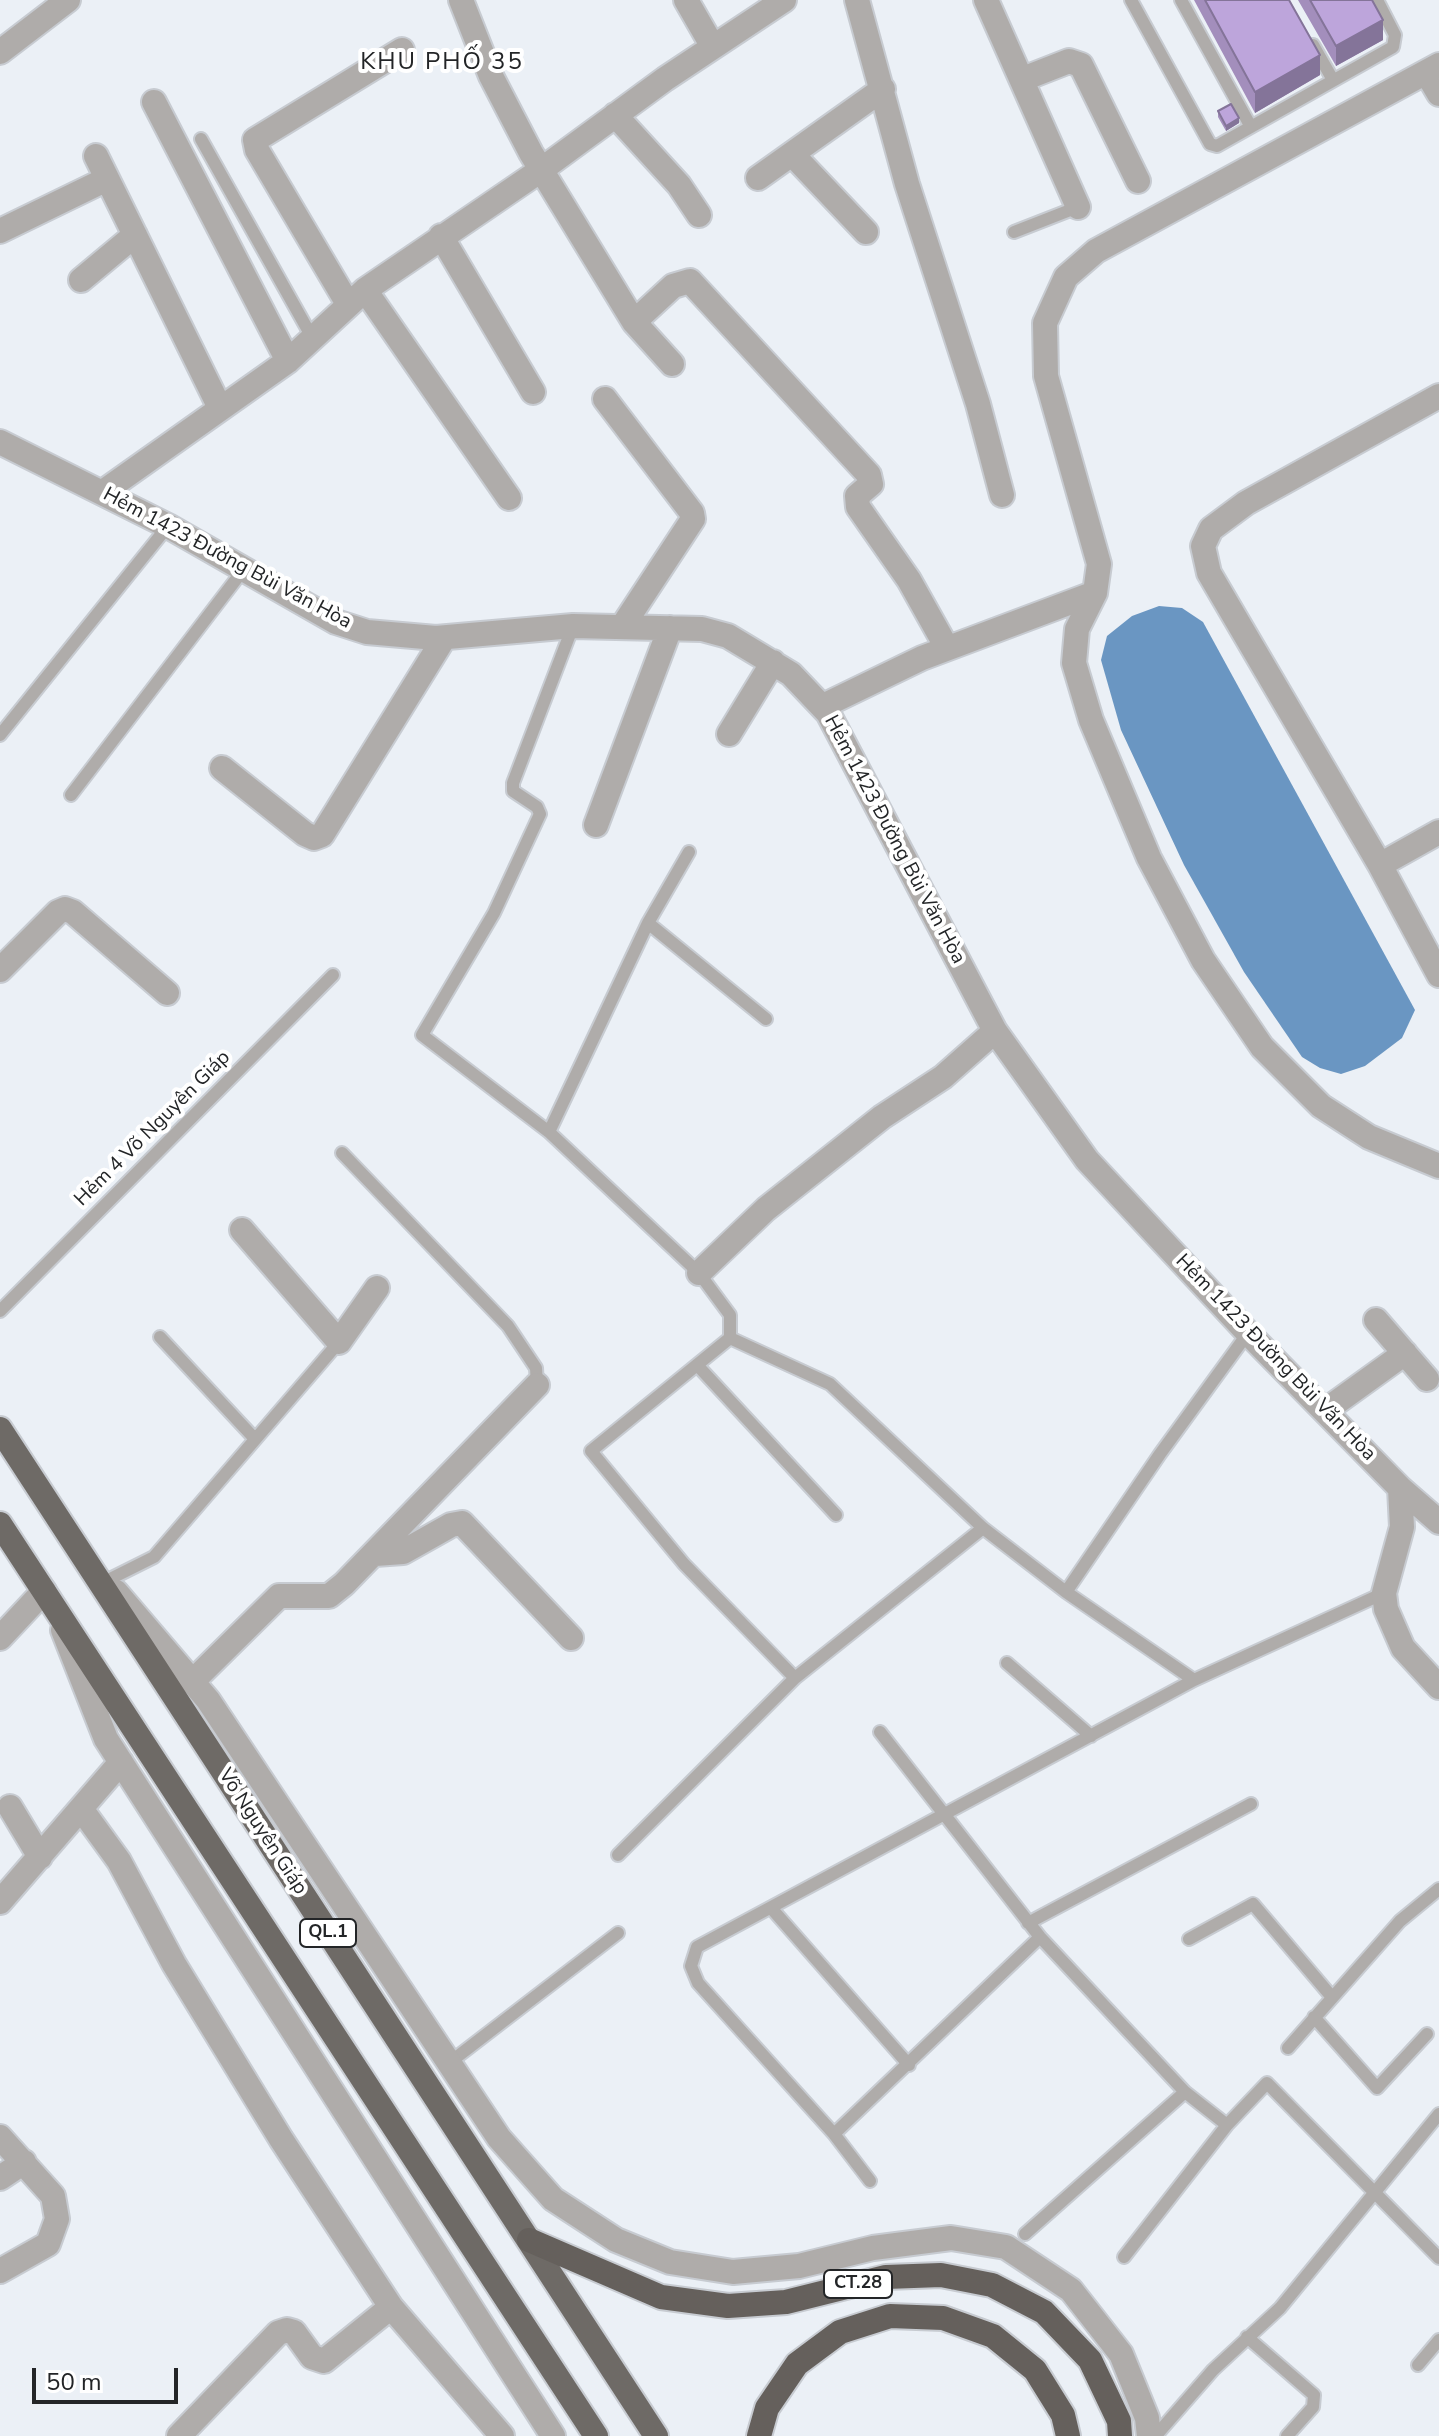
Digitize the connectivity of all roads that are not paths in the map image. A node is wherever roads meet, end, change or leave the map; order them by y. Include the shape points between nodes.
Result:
1 (68, 0) edge
2 (461, 0) edge
3 (686, 0) edge
4 (784, 0) edge
5 (857, 0) edge
6 (986, 0) edge
7 (1131, 0) edge
8 (1181, 0) edge
9 (1377, 0) edge
10 (1303, 27) edge
11 (713, 47) junction
12 (402, 50) dead end
13 (0, 52) edge
14 (1433, 68) edge
15 (1023, 79) junction
16 (1333, 80) junction
17 (883, 89) junction
18 (1439, 94) edge
19 (154, 102) dead end
20 (615, 115) junction
21 (1251, 127) junction
22 (201, 139) dead end
23 (792, 154) junction
24 (96, 156) dead end
25 (541, 170) junction
26 (758, 178) dead end
27 (107, 179) junction
28 (1138, 181) dead end
29 (1078, 207) joint
30 (699, 215) dead end
31 (0, 231) edge
32 (866, 232) dead end
33 (1014, 232) dead end
34 (135, 235) junction
35 (441, 236) junction
36 (81, 280) dead end
37 (356, 297) junction
38 (634, 322) junction
39 (313, 339) junction
40 (288, 361) junction
41 (672, 364) dead end
42 (533, 392) dead end
43 (1439, 396) edge
44 (605, 399) dead end
45 (220, 408) junction
46 (0, 442) edge
47 (103, 492) junction
48 (1002, 495) dead end
49 (509, 498) dead end
50 (168, 526) junction
51 (244, 569) junction
52 (1095, 593) junction
53 (573, 626) junction
54 (622, 627) junction
55 (670, 628) junction
56 (444, 638) junction
57 (947, 648) junction
58 (773, 662) junction
59 (823, 706) junction
60 (729, 734) dead end
61 (0, 735) edge
62 (222, 768) dead end
63 (71, 795) dead end
64 (596, 825) dead end
65 (1439, 832) edge
66 (689, 852) dead end
67 (1380, 865) junction
68 (648, 923) junction
69 (0, 970) edge
70 (333, 975) dead end
71 (1439, 975) edge
72 (167, 993) dead end
73 (766, 1019) dead end
74 (995, 1031) junction
75 (549, 1132) junction
76 (342, 1153) dead end
77 (1439, 1166) edge
78 (242, 1230) dead end
79 (699, 1273) junction
80 (377, 1288) dead end
81 (0, 1311) edge
82 (1376, 1320) dead end
83 (1248, 1333) junction
84 (160, 1337) dead end
85 (730, 1338) junction
86 (339, 1342) junction
87 (1405, 1353) junction
88 (698, 1366) junction
89 (1427, 1379) dead end
90 (537, 1385) joint
91 (1326, 1410) junction
92 (0, 1429) edge
93 (255, 1439) junction
94 (1400, 1488) junction
95 (1434, 1511) edge
96 (836, 1515) dead end
97 (0, 1524) edge
98 (983, 1528) junction
99 (74, 1543) junction
100 (375, 1554) junction
101 (106, 1581) junction
102 (1066, 1592) junction
103 (1384, 1593) junction
104 (48, 1597) junction
105 (0, 1638) edge
106 (571, 1638) dead end
107 (1007, 1663) dead end
108 (795, 1678) junction
109 (1194, 1680) junction
110 (192, 1682) junction
111 (1439, 1687) edge
112 (880, 1732) dead end
113 (1091, 1736) junction
114 (121, 1762) junction
115 (1251, 1804) dead end
116 (10, 1807) dead end
117 (82, 1810) junction
118 (944, 1817) junction
119 (618, 1855) dead end
120 (40, 1857) junction
121 (1439, 1889) edge
122 (0, 1902) edge
123 (772, 1909) junction
124 (1028, 1923) junction
125 (618, 1933) dead end
126 (1040, 1937) junction
127 (1189, 1939) dead end
128 (1331, 1996) junction
129 (1314, 2017) junction
130 (1427, 2034) dead end
131 (1288, 2048) dead end
132 (449, 2063) junction
133 (909, 2065) junction
134 (1185, 2092) junction
135 (1439, 2114) edge
136 (1227, 2125) junction
137 (834, 2134) junction
138 (0, 2137) edge
139 (24, 2162) junction
140 (0, 2178) edge
141 (870, 2181) dead end
142 (1373, 2193) junction
143 (1025, 2234) dead end
144 (529, 2240) junction
145 (1124, 2257) dead end
146 (1439, 2258) edge
147 (0, 2271) edge
148 (391, 2307) junction
149 (1247, 2337) junction
150 (1439, 2340) edge
151 (1418, 2365) dead end
152 (538, 2412) junction
153 (1154, 2434) edge
154 (179, 2436) edge
155 (504, 2436) edge
156 (553, 2436) edge
157 (596, 2436) edge
158 (656, 2436) edge
159 (759, 2436) edge
160 (1068, 2436) edge
161 (1120, 2436) edge
162 (1287, 2436) edge

1 - 13 street
2 - 25 street via 491,76
3 - 11 street
4 - 11 street
5 - 17 street
6 - 15 street
7 - 21 lane via 1210,144 1217,146
8 - 21 lane
9 - 16 lane via 1395,35 1393,47
10 - 16 lane
11 - 20 street
12 - 37 street via 255,140
14 - 18 street
14 - 52 street via 1096,251 1066,277 1045,323 1046,376 1099,564
15 - 28 street via 1069,61 1081,65
15 - 29 street
16 - 21 lane
17 - 23 street
17 - 48 street
19 - 40 street
20 - 25 street
20 - 30 street
22 - 39 lane
23 - 26 street
23 - 32 street
24 - 27 street
25 - 35 street
25 - 38 street
27 - 31 street
27 - 34 street
29 - 33 lane
34 - 36 street
34 - 45 street
35 - 37 street
35 - 42 street
37 - 39 street
37 - 49 street
38 - 41 street
38 - 57 street via 673,286 690,281 869,475 871,484 855,501
39 - 40 street
40 - 45 street
43 - 67 street via 1246,503 1211,529 1203,546 1209,573
44 - 54 street via 693,519
45 - 47 street
46 - 47 street, Hẻm 1423 Đường Bùi Văn Hòa
47 - 50 street, Hẻm 1423 Đường Bùi Văn Hòa
50 - 51 street, Hẻm 1423 Đường Bùi Văn Hòa
50 - 61 lane
51 - 56 street, Hẻm 1423 Đường Bùi Văn Hòa via 336,622 394,637
51 - 63 lane
52 - 57 street
52 - 77 street via 1077,629 1074,663 1091,720 1149,858 1203,960 1262,1047 1321,1106 1369,1137
53 - 54 street, Hẻm 1423 Đường Bùi Văn Hòa
53 - 56 street, Hẻm 1423 Đường Bùi Văn Hòa
53 - 75 lane via 513,783 513,791 540,814 494,913 422,1035
54 - 55 street, Hẻm 1423 Đường Bùi Văn Hòa
55 - 58 street, Hẻm 1423 Đường Bùi Văn Hòa via 728,636
55 - 64 street
56 - 62 street via 322,835 305,834
57 - 59 street
58 - 59 street, Hẻm 1423 Đường Bùi Văn Hòa
58 - 60 street
59 - 74 street, Hẻm 1423 Đường Bùi Văn Hòa
65 - 67 street
66 - 68 lane
67 - 71 street
68 - 73 lane
68 - 75 lane
69 - 72 street via 65,909
70 - 81 lane, Hẻm 4 Võ Nguyên Giáp
74 - 79 street via 943,1077 882,1117 766,1209
74 - 83 street, Hẻm 1423 Đường Bùi Văn Hòa via 1087,1160
75 - 79 lane
76 - 90 lane via 508,1326 536,1368
78 - 86 street
79 - 85 lane via 730,1315
80 - 86 street
82 - 87 street
83 - 91 street, Hẻm 1423 Đường Bùi Văn Hòa
83 - 102 lane
84 - 93 lane
85 - 88 lane
85 - 98 lane via 830,1384
86 - 93 lane
87 - 89 street
87 - 91 street
88 - 96 lane
88 - 108 lane via 591,1451 684,1564
90 - 100 street
91 - 94 street, Hẻm 1423 Đường Bùi Văn Hòa
92 - 99 highway, Võ Nguyên Giáp / QL.1
93 - 101 lane via 154,1557
94 - 95 street, Hẻm 1423 Đường Bùi Văn Hòa
94 - 103 street via 1402,1527
97 - 104 highway, QL.1
98 - 102 lane
98 - 108 lane
99 - 101 street
99 - 144 highway, Võ Nguyên Giáp / QL.1
100 - 106 street via 403,1552 462,1523
100 - 110 street via 329,1596 279,1596
101 - 110 street
102 - 109 lane
103 - 109 lane
103 - 111 street via 1403,1648
104 - 105 street
104 - 114 street via 106,1739
104 - 157 highway, QL.1
107 - 113 lane
108 - 119 lane
109 - 113 lane
110 - 132 street
112 - 118 lane
113 - 118 lane
114 - 117 street
114 - 152 street
115 - 124 lane
116 - 120 street
117 - 120 street
117 - 148 street via 119,1861 174,1964 281,2139
118 - 123 lane
118 - 124 lane
120 - 122 street
121 - 128 lane via 1400,1921
123 - 133 lane
123 - 137 lane via 697,1947 691,1966 698,1983
124 - 126 lane
125 - 132 lane
126 - 133 lane
126 - 134 lane
127 - 128 lane via 1253,1904
128 - 129 lane
129 - 130 lane via 1377,2088
129 - 131 lane
132 - 153 street via 499,2138 553,2199 616,2240 670,2262 733,2272 799,2266 873,2248 951,2238 1006,2247 1071,2290 1121,2354
133 - 137 lane
134 - 136 lane
134 - 143 lane
135 - 142 lane
136 - 142 lane via 1267,2083
136 - 145 lane
137 - 141 lane
138 - 139 street
139 - 140 street
139 - 147 street via 53,2196 57,2219 48,2244
142 - 146 lane
142 - 149 lane via 1280,2308
144 - 158 highway, Võ Nguyên Giáp / QL.1
144 - 161 highway, CT.28 via 661,2297 728,2306 786,2302 886,2277 941,2275 992,2285 1044,2312 1090,2360 1119,2421
148 - 154 street via 324,2361 312,2357 294,2332 278,2333
148 - 155 street
149 - 153 lane
149 - 162 lane via 1314,2395 1313,2407
150 - 151 lane
152 - 155 street
152 - 156 street
159 - 160 highway, CT.28 via 767,2408 797,2364 840,2332 890,2316 943,2318 993,2336 1035,2370 1063,2415

